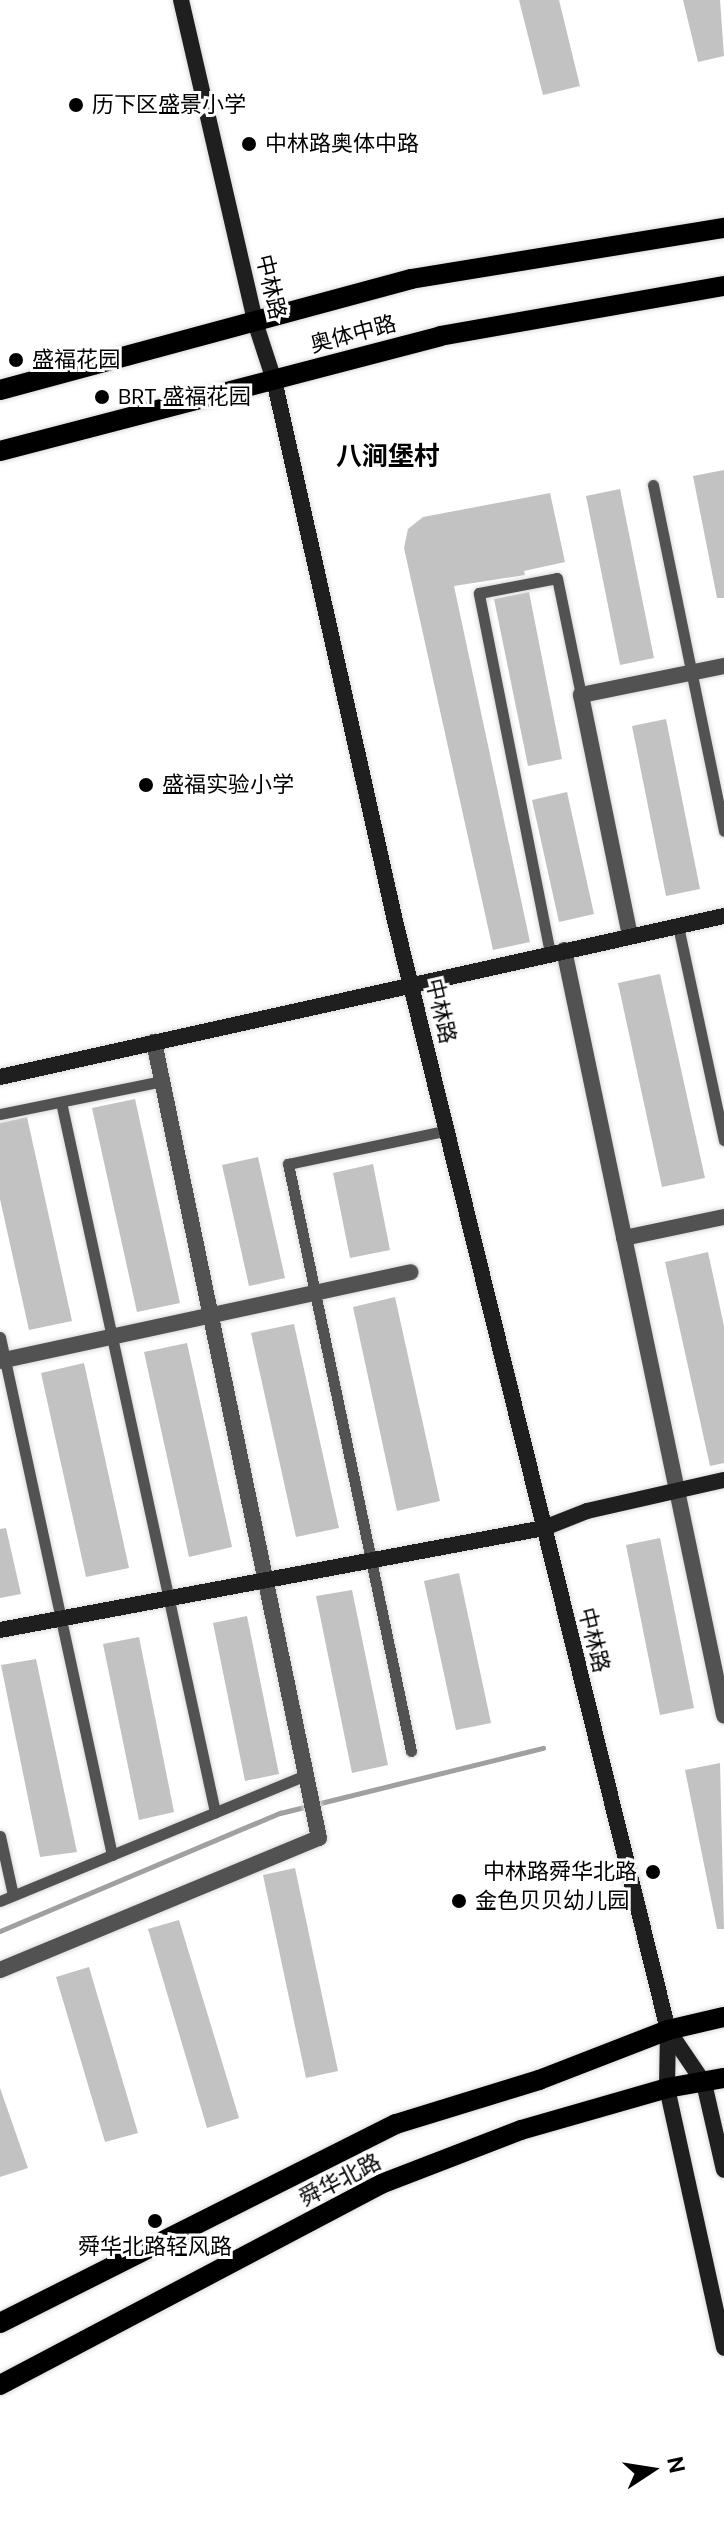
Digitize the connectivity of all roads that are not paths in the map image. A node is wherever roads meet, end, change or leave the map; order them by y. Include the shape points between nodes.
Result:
1 (181, 0) edge
2 (724, 228) edge
3 (724, 286) edge
4 (256, 325) junction
5 (274, 380) junction
6 (0, 390) edge
7 (0, 451) edge
8 (653, 485) dead end
9 (724, 666) edge
10 (692, 673) junction
11 (581, 695) junction
12 (724, 831) edge
13 (724, 916) edge
14 (678, 926) junction
15 (630, 936) junction
16 (557, 951) junction
17 (413, 985) junction
18 (154, 1042) junction
19 (0, 1077) edge
20 (162, 1081) junction
21 (61, 1102) junction
22 (0, 1114) edge
23 (448, 1130) junction
24 (724, 1140) edge
25 (724, 1217) edge
26 (624, 1238) junction
27 (410, 1272) dead end
28 (315, 1292) junction
29 (212, 1315) junction
30 (0, 1337) edge
31 (112, 1337) junction
32 (3, 1360) edge
33 (724, 1480) edge
34 (676, 1491) junction
35 (544, 1528) junction
36 (371, 1561) junction
37 (267, 1580) junction
38 (169, 1599) junction
39 (62, 1619) junction
40 (0, 1630) edge
41 (724, 1715) edge
42 (411, 1751) dead end
43 (308, 1774) junction
44 (215, 1812) junction
45 (0, 1836) edge
46 (112, 1855) junction
47 (13, 1895) junction
48 (0, 1901) edge
49 (0, 1970) edge
50 (724, 2017) edge
51 (668, 2030) junction
52 (714, 2081) edge
53 (667, 2088) junction
54 (724, 2170) edge
55 (0, 2323) edge
56 (724, 2348) edge
57 (0, 2385) edge

1 - 4 main road, 中林路
2 - 4 main road, 奥体中路 via 411,279
3 - 5 main road, 奥体中路 via 440,336
4 - 5 main road, 中林路
4 - 6 main road, 奥体中路
5 - 7 main road, 奥体中路
5 - 17 main road, 中林路
8 - 10 lane
9 - 10 street
10 - 11 street
10 - 12 lane
11 - 15 street
11 - 16 lane via 557,578 479,593
13 - 14 main road
14 - 15 main road
14 - 24 lane
15 - 16 main road
16 - 17 main road
16 - 26 street
17 - 18 main road
17 - 23 main road, 中林路
18 - 19 main road
18 - 20 street
20 - 21 lane
20 - 29 street
21 - 22 lane
21 - 31 lane
23 - 28 lane via 288,1164
23 - 35 main road, 中林路
25 - 26 street
26 - 34 street
27 - 28 street
28 - 29 street
28 - 36 lane
29 - 31 street
29 - 37 street
30 - 32 lane
31 - 32 street
31 - 38 lane
32 - 39 lane
33 - 34 main road
34 - 35 main road via 587,1511
34 - 41 street
35 - 36 main road
35 - 51 main road, 中林路
36 - 37 main road
36 - 42 lane
37 - 38 main road
37 - 43 street
38 - 39 main road
38 - 44 lane
39 - 40 main road
39 - 46 lane
43 - 44 lane
43 - 49 street via 319,1838
44 - 46 lane
45 - 47 lane
46 - 47 lane
47 - 48 lane
50 - 51 main road, 舜华北路
51 - 52 main road, 中林路
51 - 53 main road, 中林路
51 - 55 main road, 舜华北路 via 539,2080 396,2124
52 - 53 main road, 舜华北路
52 - 54 main road, 中林路
53 - 56 main road, 中林路
53 - 57 main road, 舜华北路 via 521,2130 381,2184

